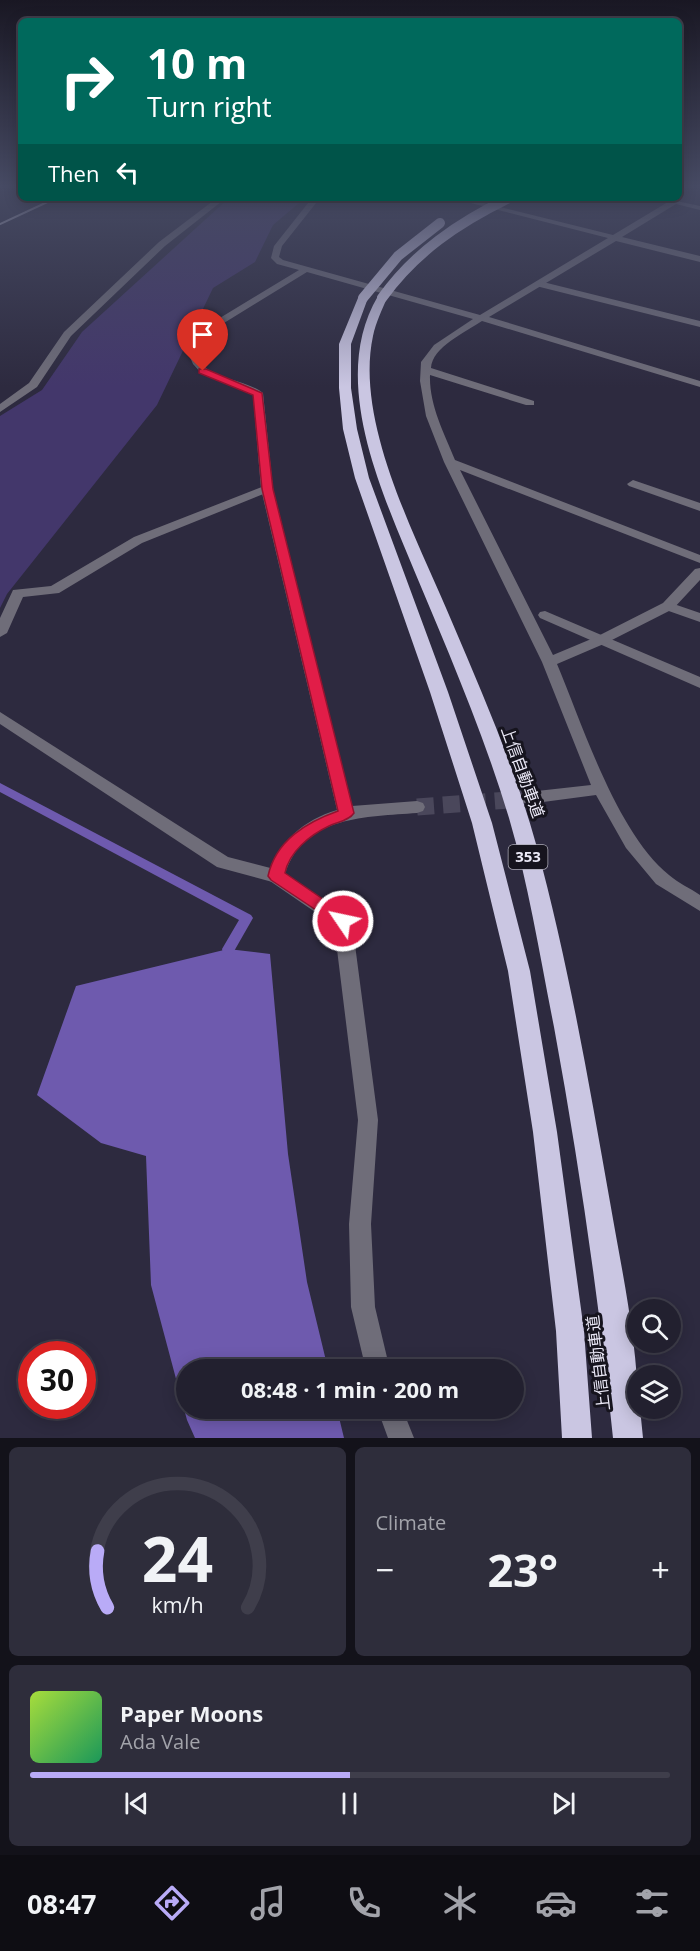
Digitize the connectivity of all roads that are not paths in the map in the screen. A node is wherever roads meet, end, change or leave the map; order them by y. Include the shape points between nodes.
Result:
1 (152, 253) edge
2 (276, 253) edge
3 (400, 253) edge
4 (420, 253) edge
5 (589, 253) edge
6 (676, 253) edge
7 (700, 259) edge
8 (305, 270) junction
9 (539, 284) junction
10 (372, 298) junction
11 (481, 318) junction
12 (700, 324) edge
13 (426, 370) junction
14 (700, 384) edge
15 (530, 403) dead end
16 (0, 409) edge
17 (450, 462) junction
18 (633, 484) dead end
19 (267, 489) junction
20 (700, 507) edge
21 (700, 559) edge
22 (700, 572) edge
23 (668, 606) junction
24 (545, 615) dead end
25 (700, 618) edge
26 (0, 633) edge
27 (601, 640) junction
28 (549, 662) junction
29 (700, 683) edge
30 (0, 717) edge
31 (601, 789) junction
32 (528, 798) tunnel mouth
33 (417, 807) tunnel mouth
34 (346, 813) junction
35 (276, 876) junction
36 (700, 904) edge
37 (375, 1359) edge
38 (393, 1419) edge
39 (401, 1438) edge
40 (577, 1438) edge
41 (627, 1438) edge

1 - 16 street via 67,334 33,385
2 - 8 street via 275,258 280,262
3 - 10 highway, 上信自動車道 / 353, bridge via 378,275
4 - 10 highway, 上信自動車道 / 353, bridge
5 - 9 street
6 - 7 street
8 - 11 street
8 - 19 street via 208,328 194,350 196,363 203,371 258,393
9 - 11 street
9 - 12 street
10 - 40 highway, 上信自動車道 / 353 via 345,344 350,429 362,478 482,823 519,971 570,1331
10 - 41 highway, 上信自動車道 / 353 via 364,378 375,442 394,503 471,689 519,819 545,925 585,1126 619,1352
11 - 13 street via 436,347 426,362
11 - 14 street
13 - 15 street
13 - 17 street via 431,416
17 - 21 street
17 - 28 street
18 - 20 street
19 - 26 street via 138,540 54,590 18,593
19 - 34 street
22 - 23 street
23 - 25 street
23 - 27 street
24 - 27 street
27 - 28 street
27 - 29 street
28 - 31 street
30 - 35 street via 224,862
31 - 32 street
31 - 36 street via 632,844 654,870
33 - 34 street
34 - 35 street via 302,835 279,860
35 - 37 street via 343,921 368,1120 360,1224 363,1307
38 - 39 street

